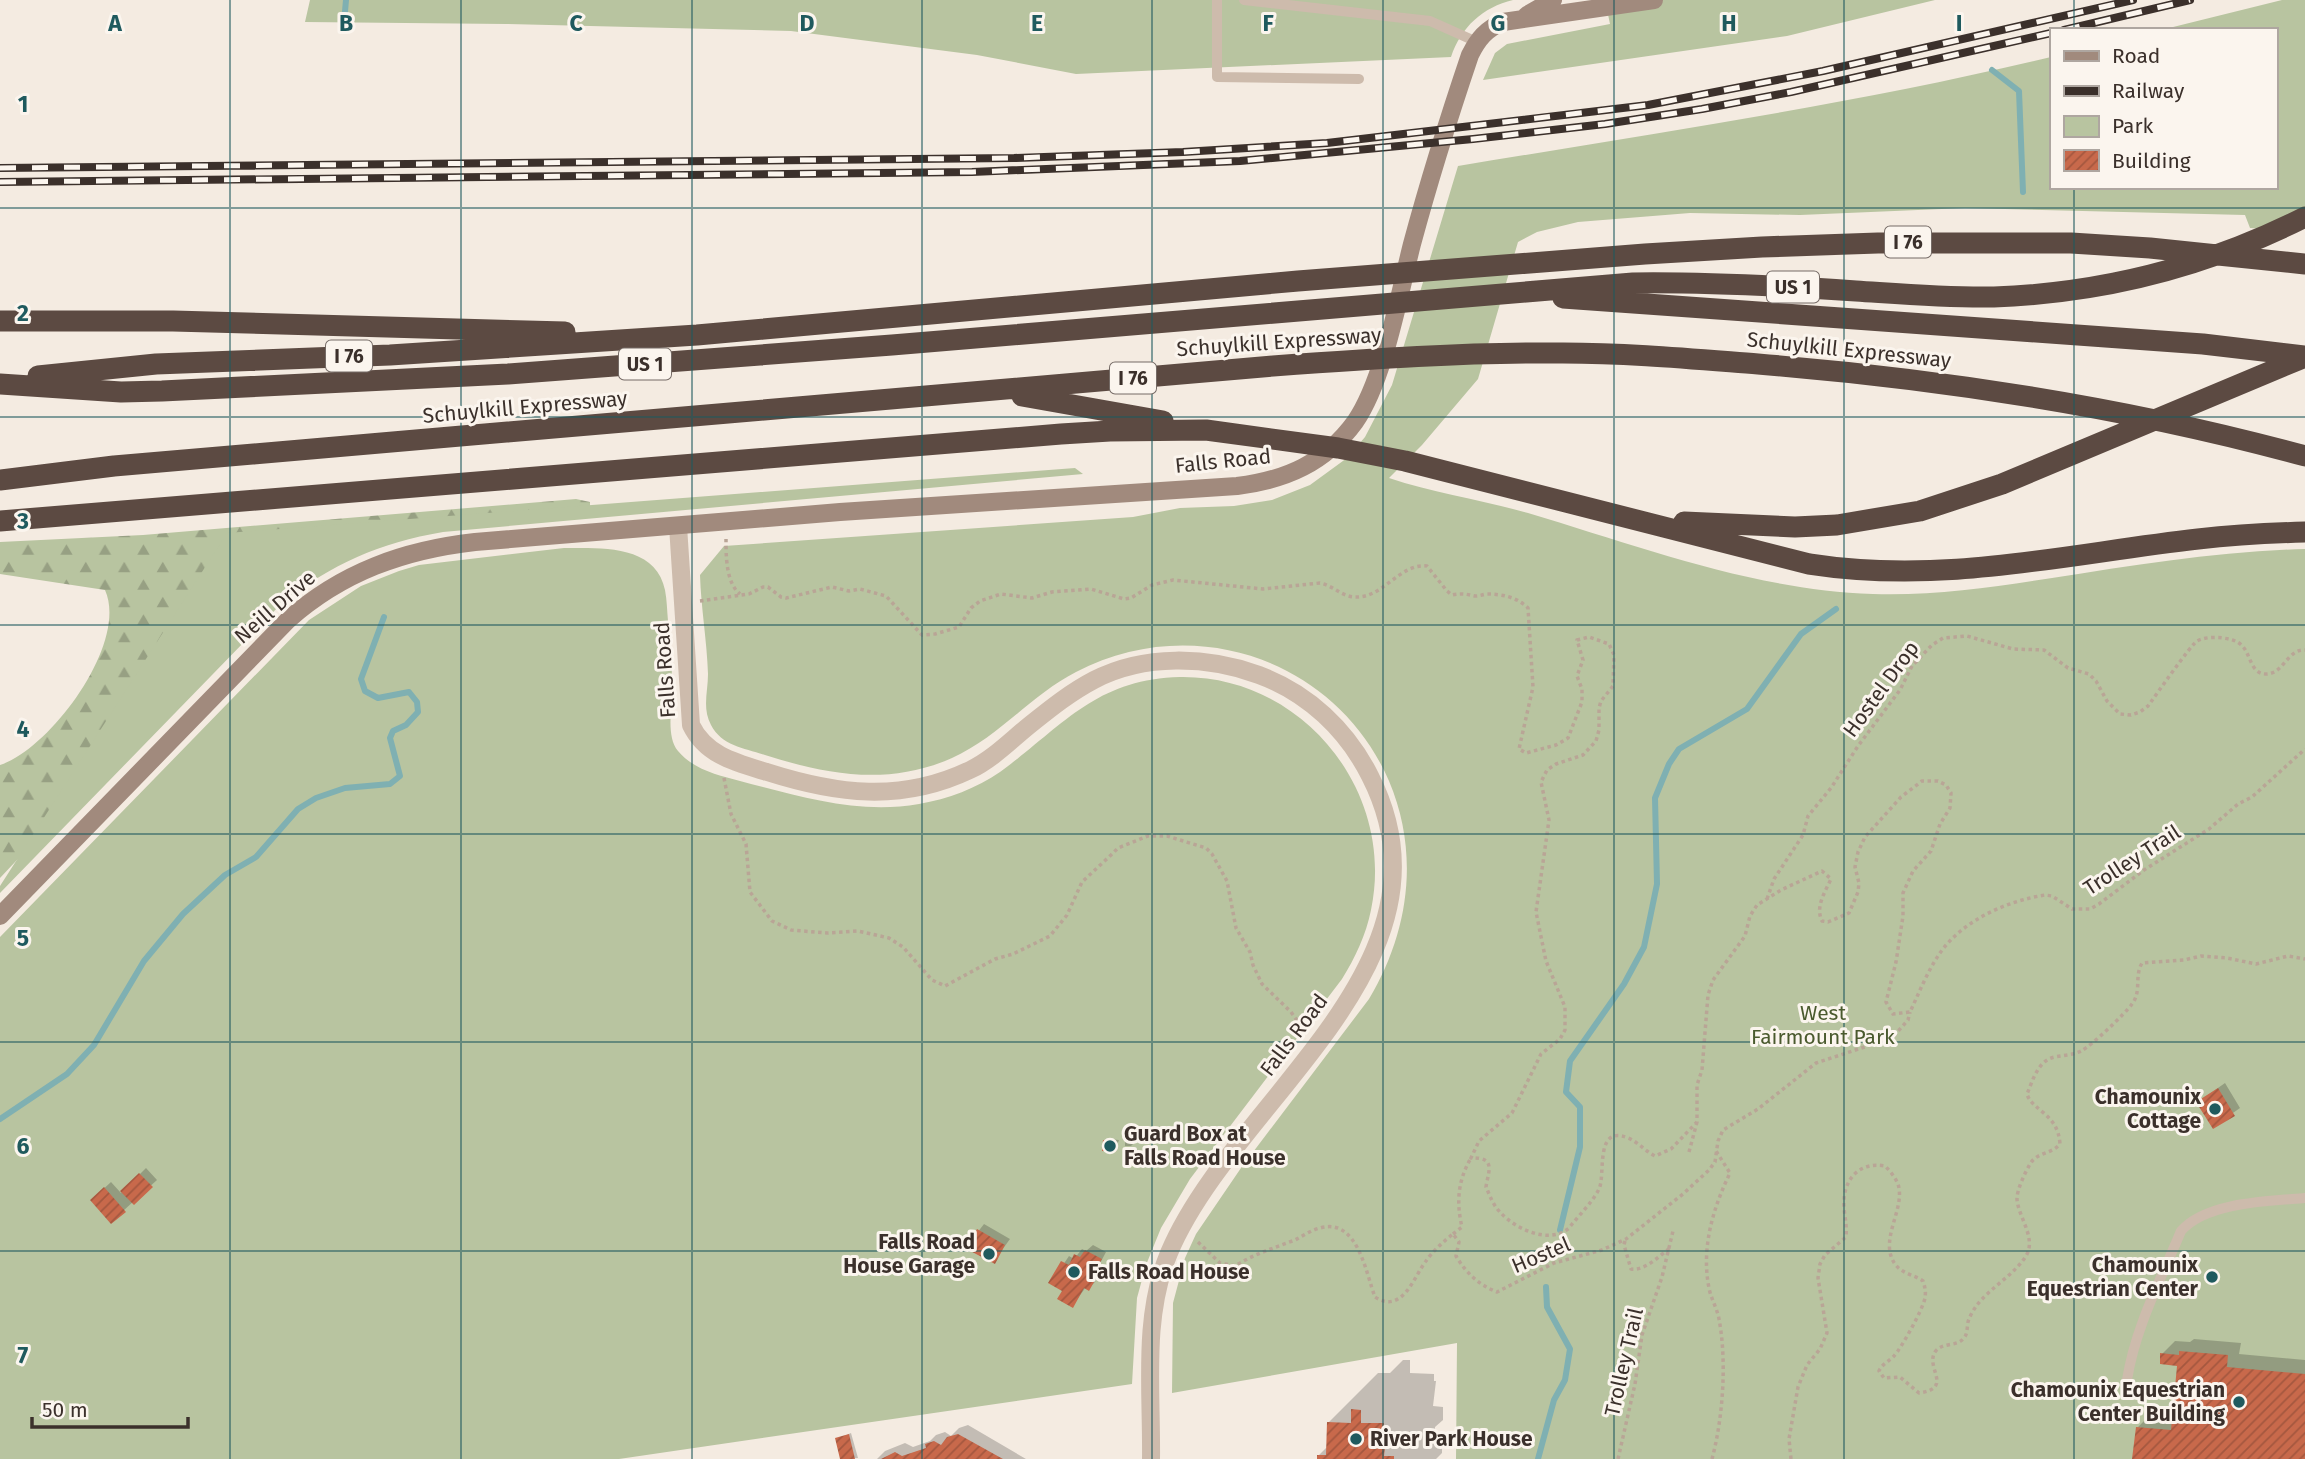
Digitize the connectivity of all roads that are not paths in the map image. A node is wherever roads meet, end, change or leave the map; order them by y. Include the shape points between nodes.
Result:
1 (1217, 0) edge
2 (1244, 0) edge
3 (1553, 0) edge
4 (1654, 0) edge
5 (1618, 3) edge
6 (1518, 19) junction
7 (1477, 42) junction
8 (1359, 79) dead end
9 (2305, 217) edge
10 (2305, 264) edge
11 (1502, 294) junction
12 (0, 321) edge
13 (698, 335) junction
14 (2305, 356) edge
15 (0, 382) edge
16 (992, 390) junction
17 (1206, 430) junction
18 (2305, 456) edge
19 (0, 474) edge
20 (41, 474) junction
21 (0, 480) edge
22 (1643, 520) junction
23 (0, 521) edge
24 (678, 526) junction
25 (2305, 531) edge
26 (0, 916) edge
27 (2305, 1198) edge
28 (2127, 1380) dead end
29 (1151, 1459) edge

1 - 8 lane via 1217,77
2 - 7 lane via 1430,21
3 - 6 main road
4 - 5 main road
5 - 6 main road
6 - 7 main road via 1493,26
7 - 24 main road, Falls Road via 1424,198 1374,384 1339,440 1294,473 1237,486
9 - 11 highway, US 1 via 2168,271 2085,289 1993,297 1685,283
10 - 13 highway, I 76 via 2071,243 1762,247 1298,281
11 - 14 highway via 2203,344
11 - 15 highway, US 1 via 393,381 121,392
12 - 13 highway
13 - 15 highway, I 76 via 390,355 156,364
14 - 22 highway via 2002,484 1920,511 1838,525 1794,527
16 - 17 highway
16 - 18 highway, Schuylkill Expressway / I 76 via 1485,354 1636,355 1805,368 2009,393
16 - 20 highway, Schuylkill Expressway / I 76
17 - 22 highway via 1405,461
17 - 23 highway via 1061,434
19 - 20 highway
20 - 21 highway, Schuylkill Expressway / I 76
22 - 25 highway via 1810,564 1887,572 1992,567 2196,539
24 - 26 main road, Neill Drive via 451,544 387,560 345,578 279,629
24 - 29 street, Falls Road via 691,725 704,744 726,759 828,789 864,793 911,789 972,769 1077,690 1115,671 1162,662 1206,661 1248,671 1297,694 1324,714 1364,763 1381,801 1391,842 1390,904 1359,984 1209,1183 1169,1252 1153,1317
27 - 28 lane via 2229,1208 2190,1221 2142,1325

